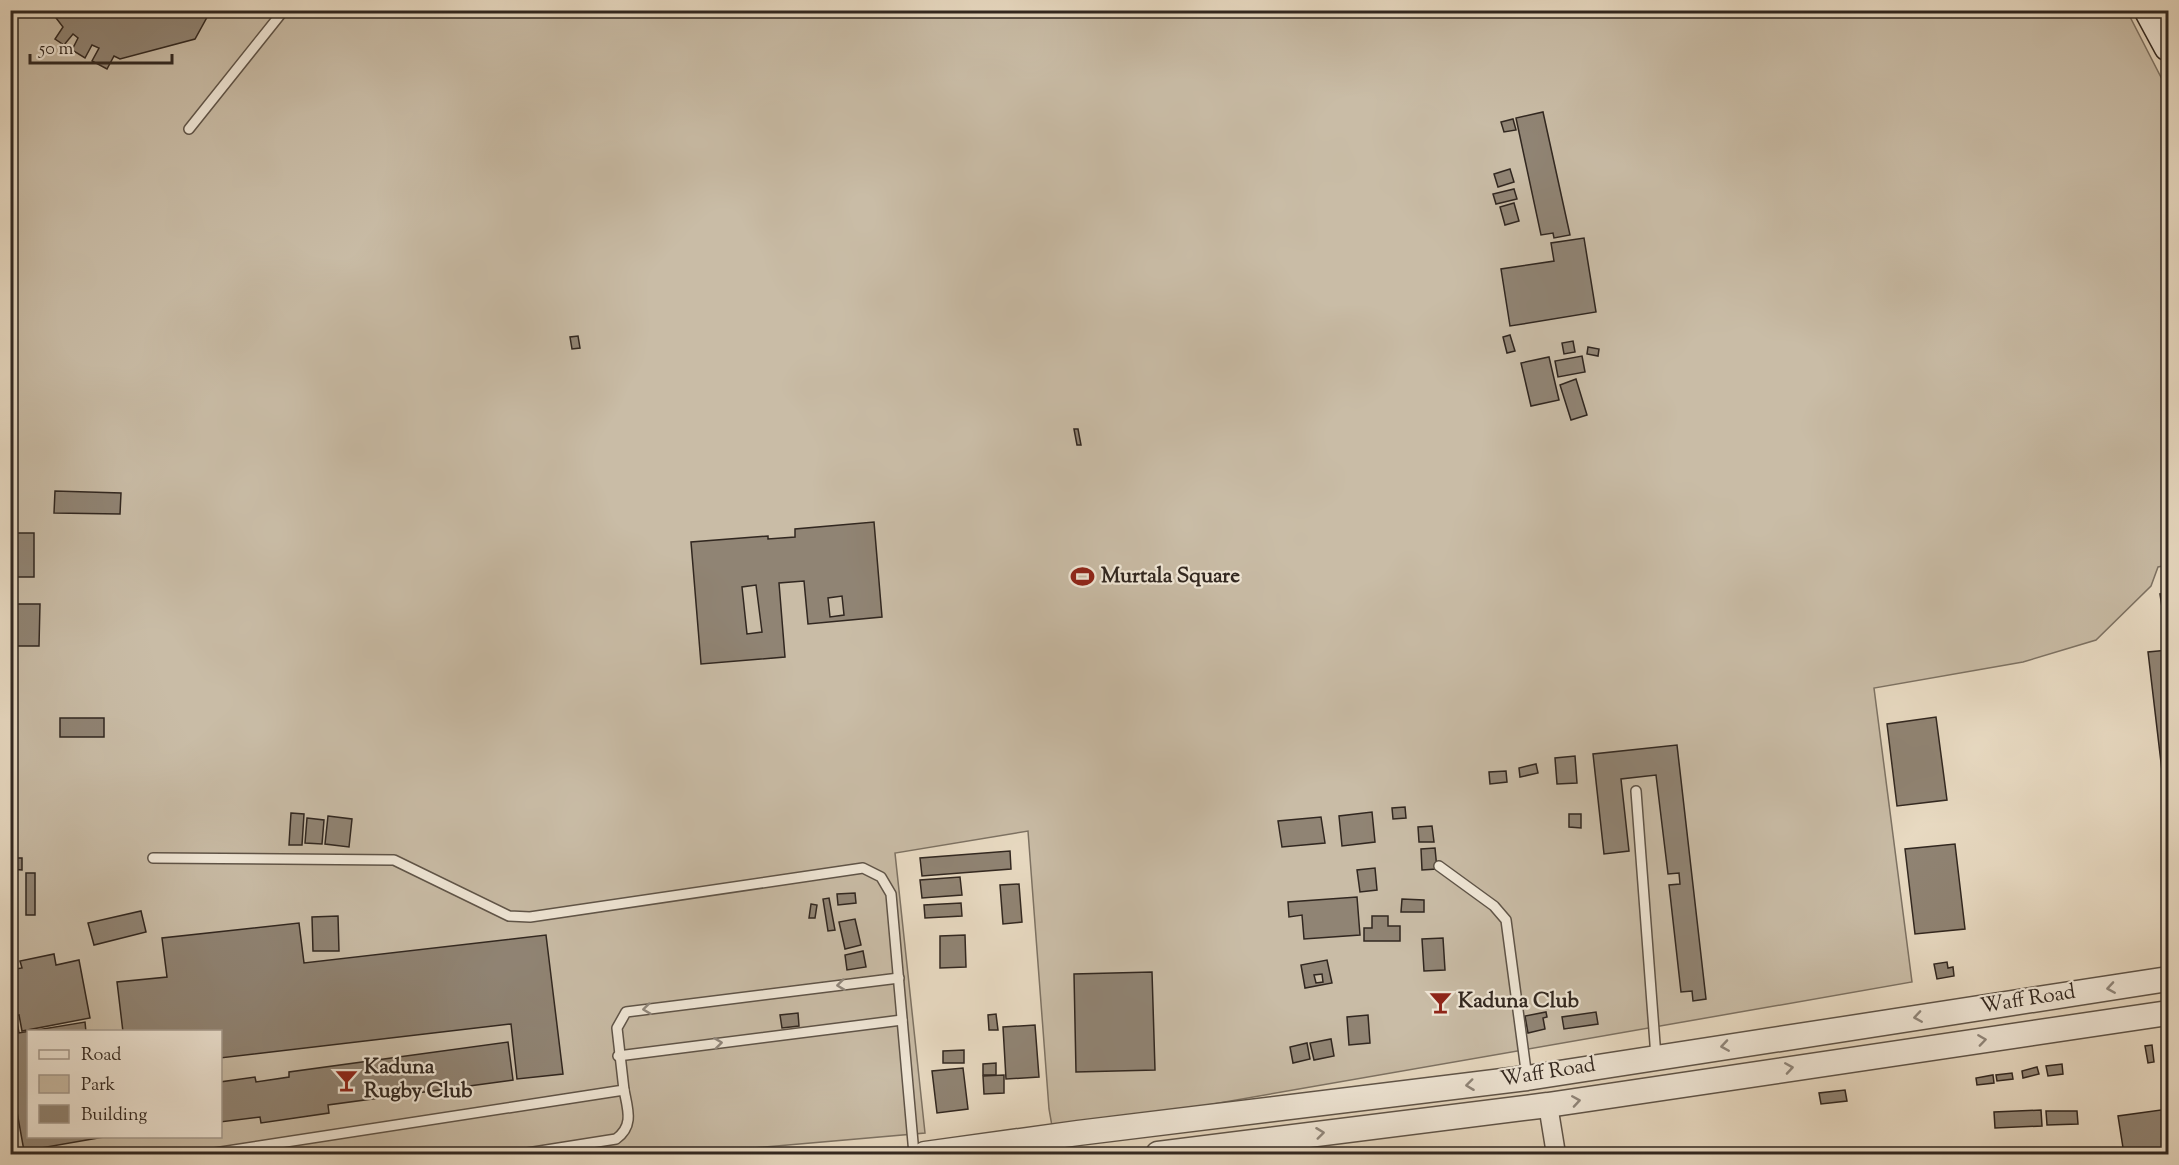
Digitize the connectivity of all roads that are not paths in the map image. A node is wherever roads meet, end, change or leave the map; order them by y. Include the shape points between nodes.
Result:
1 (284, 10) edge
2 (2148, 10) edge
3 (2169, 47) edge
4 (189, 129) dead end
5 (1636, 791) dead end
6 (153, 858) dead end
7 (1439, 866) dead end
8 (899, 978) junction
9 (2169, 979) edge
10 (2169, 1013) edge
11 (902, 1020) junction
12 (618, 1056) junction
13 (1656, 1057) junction
14 (1527, 1078) junction
15 (624, 1090) junction
16 (1548, 1105) junction
17 (1246, 1149) edge
18 (1200, 1152) edge
19 (208, 1155) edge
20 (521, 1155) edge
21 (914, 1155) edge
22 (925, 1155) edge
23 (1158, 1155) edge
24 (1556, 1155) edge

1 - 4 lane
2 - 3 main road
5 - 13 lane
6 - 8 lane via 394,860 508,916 530,917 863,868 881,877 891,894
7 - 14 lane via 1494,906 1506,920
8 - 11 lane
8 -> 12 lane via 626,1012 617,1028
9 -> 13 street, Waff Road
16 -> 10 street, Waff Road
12 -> 11 lane
11 - 21 lane
12 - 15 lane
13 - 14 street, Waff Road
14 -> 22 street, Waff Road
15 - 19 lane
15 - 20 lane via 629,1125 616,1139
17 -> 16 street, Waff Road
16 - 24 street
17 - 18 street, Waff Road
18 - 23 street, Waff Road

